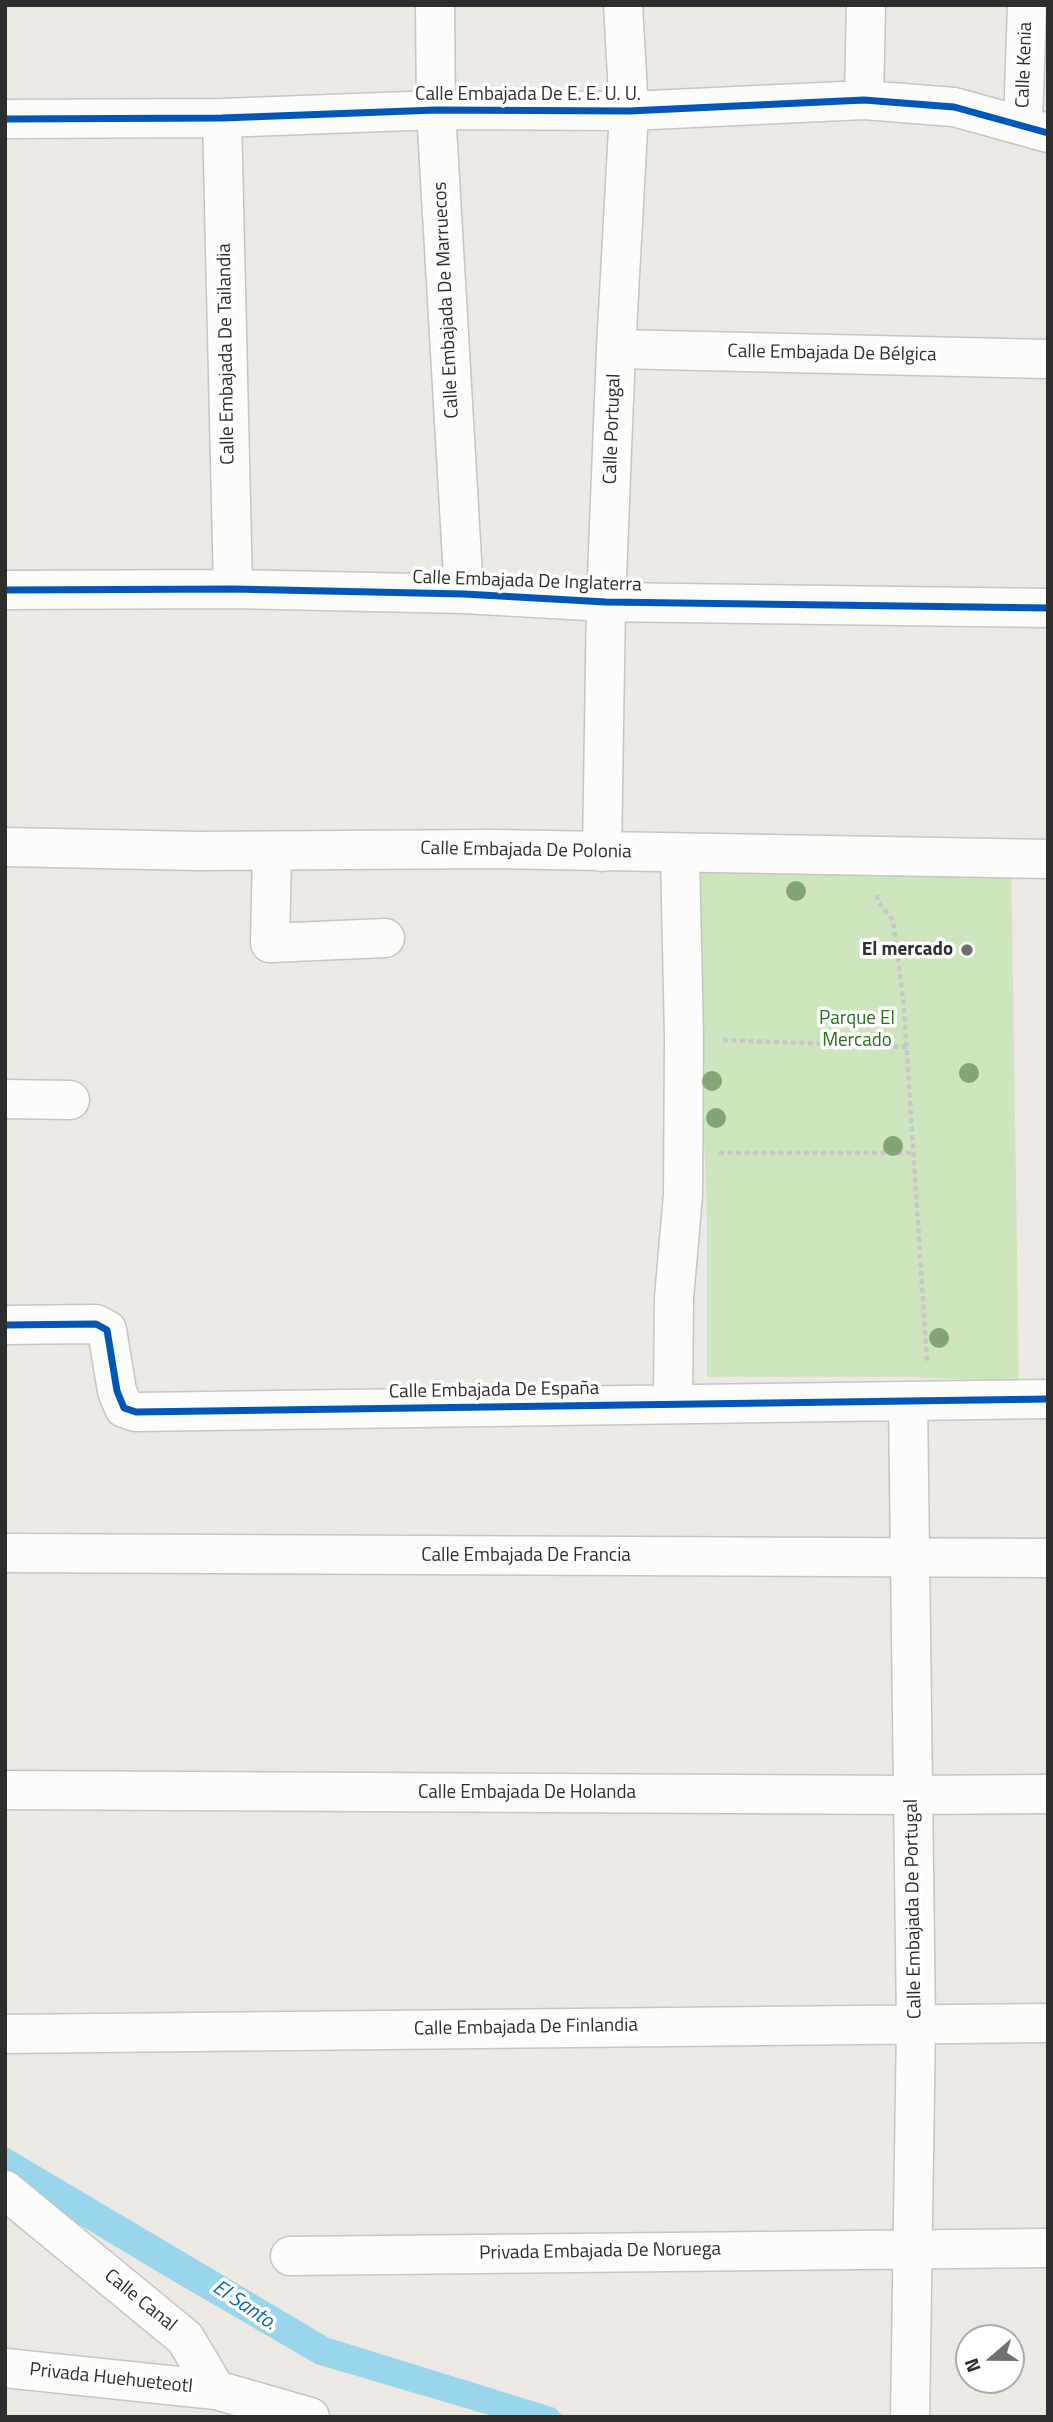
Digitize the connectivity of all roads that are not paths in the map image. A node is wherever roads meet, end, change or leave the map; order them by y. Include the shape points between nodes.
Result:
1 (435, 5) edge
2 (623, 5) edge
3 (866, 5) edge
4 (1027, 5) edge
5 (864, 100) junction
6 (436, 110) junction
7 (629, 111) junction
8 (222, 118) junction
9 (5, 119) edge
10 (1035, 129) edge
11 (616, 349) junction
12 (1048, 359) edge
13 (233, 589) junction
14 (5, 590) edge
15 (464, 594) junction
16 (606, 602) junction
17 (1048, 608) edge
18 (5, 847) edge
19 (272, 851) junction
20 (602, 852) junction
21 (680, 853) junction
22 (1048, 859) edge
23 (385, 938) dead end
24 (5, 1099) edge
25 (70, 1100) dead end
26 (5, 1325) edge
27 (1048, 1399) edge
28 (920, 1400) junction
29 (673, 1404) junction
30 (5, 1553) edge
31 (911, 1558) junction
32 (1048, 1558) edge
33 (5, 1790) edge
34 (1048, 1794) edge
35 (912, 1796) junction
36 (1048, 2023) edge
37 (916, 2024) junction
38 (5, 2034) edge
39 (5, 2190) edge
40 (911, 2248) junction
41 (1048, 2248) edge
42 (290, 2256) dead end
43 (5, 2368) edge
44 (216, 2390) junction
45 (310, 2417) edge
46 (910, 2417) edge

1 - 6 street, Calle Embajada De Marruecos
2 - 7 street, Calle Portugal
3 - 5 street
4 - 10 street, Calle Kenia
5 - 7 street, Calle Embajada De E. E. U. U.
5 - 10 street, Calle Embajada De E. E. U. U. via 954,107
6 - 7 street, Calle Embajada De E. E. U. U.
6 - 8 street, Calle Embajada De E. E. U. U.
6 - 15 street, Calle Embajada De Marruecos
7 - 11 street, Calle Portugal
8 - 9 street, Calle Embajada De E. E. U. U.
8 - 13 street, Calle Embajada De Tailandia
11 - 12 street, Calle Embajada De Bélgica
11 - 16 street, Calle Portugal
13 - 14 street, Calle Embajada De Inglaterra
13 - 15 street, Calle Embajada De Inglaterra
15 - 16 street, Calle Embajada De Inglaterra
16 - 17 street, Calle Embajada De Inglaterra
16 - 20 street, Calle Portugal
18 - 19 street, Calle Embajada De Polonia
19 - 20 street, Calle Embajada De Polonia
19 - 23 street via 270,943
20 - 21 street, Calle Embajada De Polonia
21 - 22 street, Calle Embajada De Polonia
21 - 29 street via 683,1195 674,1298
24 - 25 street
26 - 29 street, Calle Embajada De España via 96,1324 107,1330 117,1391 124,1408 136,1412
27 - 28 street, Calle Embajada De España
28 - 29 street, Calle Embajada De España
28 - 31 street, Calle Embajada De Portugal
30 - 31 street, Calle Embajada De Francia
31 - 32 street, Calle Embajada De Francia
31 - 35 street, Calle Embajada De Portugal
33 - 35 street, Calle Embajada De Holanda
34 - 35 street, Calle Embajada De Holanda
35 - 37 street, Calle Embajada De Portugal
36 - 37 street, Calle Embajada De Finlandia
37 - 38 street, Calle Embajada De Finlandia
37 - 40 street, Calle Embajada De Portugal
39 - 44 street, Calle Canal via 185,2338
40 - 41 street, Privada Embajada De Noruega
40 - 42 street, Privada Embajada De Noruega
40 - 46 street, Calle Embajada De Portugal
43 - 44 street, Privada Huehueteotl
44 - 45 street

